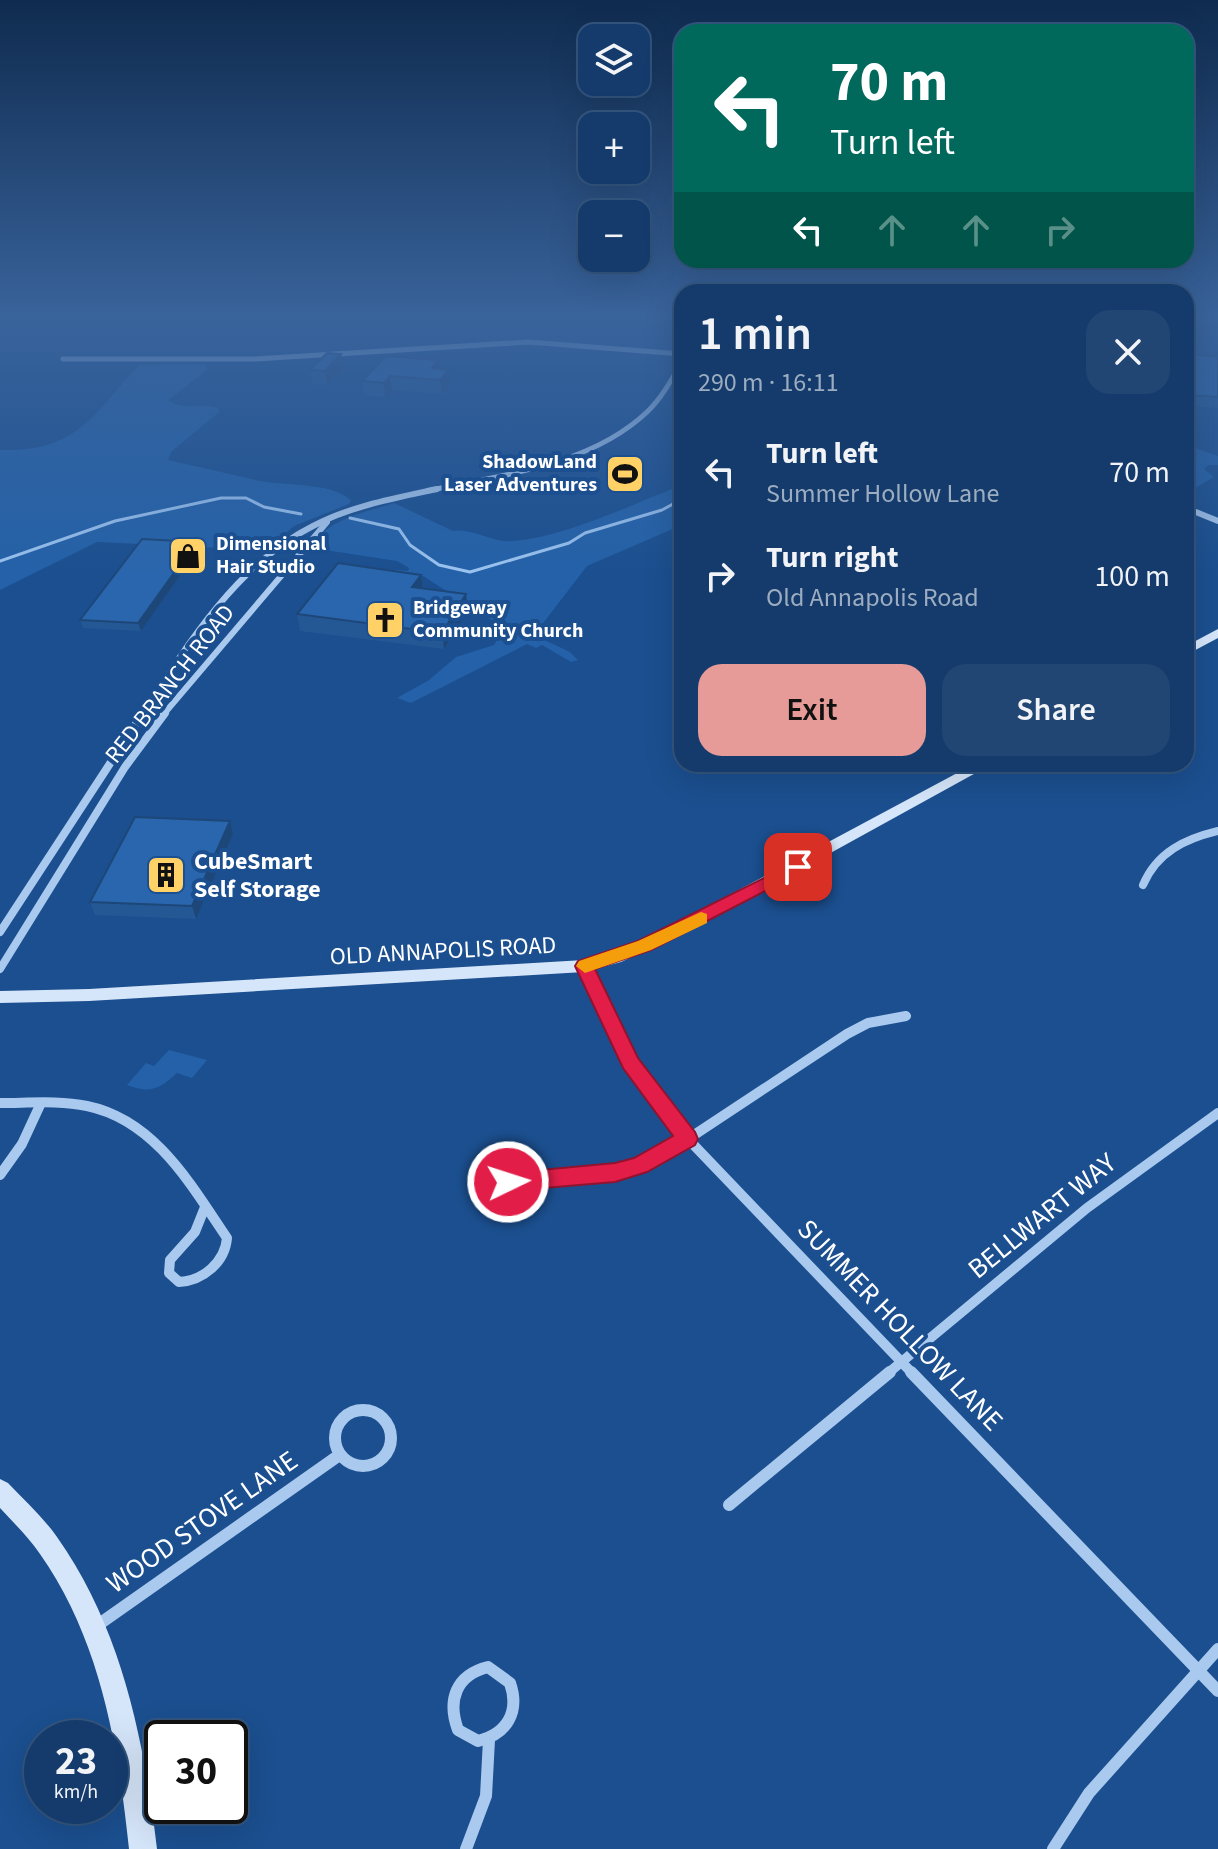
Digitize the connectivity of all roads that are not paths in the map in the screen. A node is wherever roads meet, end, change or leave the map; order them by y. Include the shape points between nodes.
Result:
1 (655, 402) edge
2 (1194, 511) edge
3 (334, 516) junction
4 (1218, 521) edge
5 (1218, 633) edge
6 (1194, 646) edge
7 (970, 772) edge
8 (1218, 831) edge
9 (1143, 885) dead end
10 (0, 932) edge
11 (584, 966) junction
12 (0, 969) edge
13 (0, 997) edge
14 (906, 1016) dead end
15 (0, 1103) edge
16 (41, 1103) junction
17 (1218, 1113) edge
18 (688, 1139) junction
19 (0, 1175) edge
20 (508, 1182) dead end
21 (205, 1207) junction
22 (902, 1363) junction
23 (338, 1456) junction
24 (0, 1491) edge
25 (729, 1505) dead end
26 (95, 1627) junction
27 (1218, 1649) edge
28 (1199, 1671) junction
29 (1218, 1691) edge
30 (489, 1740) junction
31 (143, 1849) edge
32 (466, 1849) edge
33 (1053, 1849) edge

1 - 3 street, RED BRANCH ROAD via 643,417 598,443 545,463 390,497
2 - 4 street
3 - 10 street, RED BRANCH ROAD via 289,541 188,644
3 - 12 street, RED BRANCH ROAD via 167,710 125,767
5 - 6 main road
7 - 11 main road, OLD ANNAPOLIS ROAD via 685,926
8 - 9 street via 1168,850 1148,871
11 - 13 main road, OLD ANNAPOLIS ROAD
11 - 18 street, SUMMER HOLLOW LANE via 630,1063
14 - 18 street via 879,1020 847,1034
15 - 16 street
16 - 19 street
16 - 21 street via 86,1106 123,1120 169,1158
17 - 22 street, BELLWART WAY via 1087,1208
18 - 20 street via 640,1166 615,1172
18 - 22 street, SUMMER HOLLOW LANE
21 - 21 street via 195,1232 170,1260 169,1273 179,1282 195,1279 218,1263 228,1246
22 - 25 street, BELLWART WAY
22 - 28 street, SUMMER HOLLOW LANE
23 - 23 street via 352,1466 379,1459 391,1433 384,1417 369,1410 351,1415 337,1429
23 - 26 street, WOOD STOVE LANE
24 - 26 main road via 48,1544
26 - 31 main road via 136,1780
27 - 28 street
28 - 29 street, SUMMER HOLLOW LANE
28 - 33 street via 1089,1793
30 - 30 street via 506,1727 515,1706 511,1684 488,1667 459,1682 452,1706 458,1730 478,1741
30 - 32 street via 488,1795

